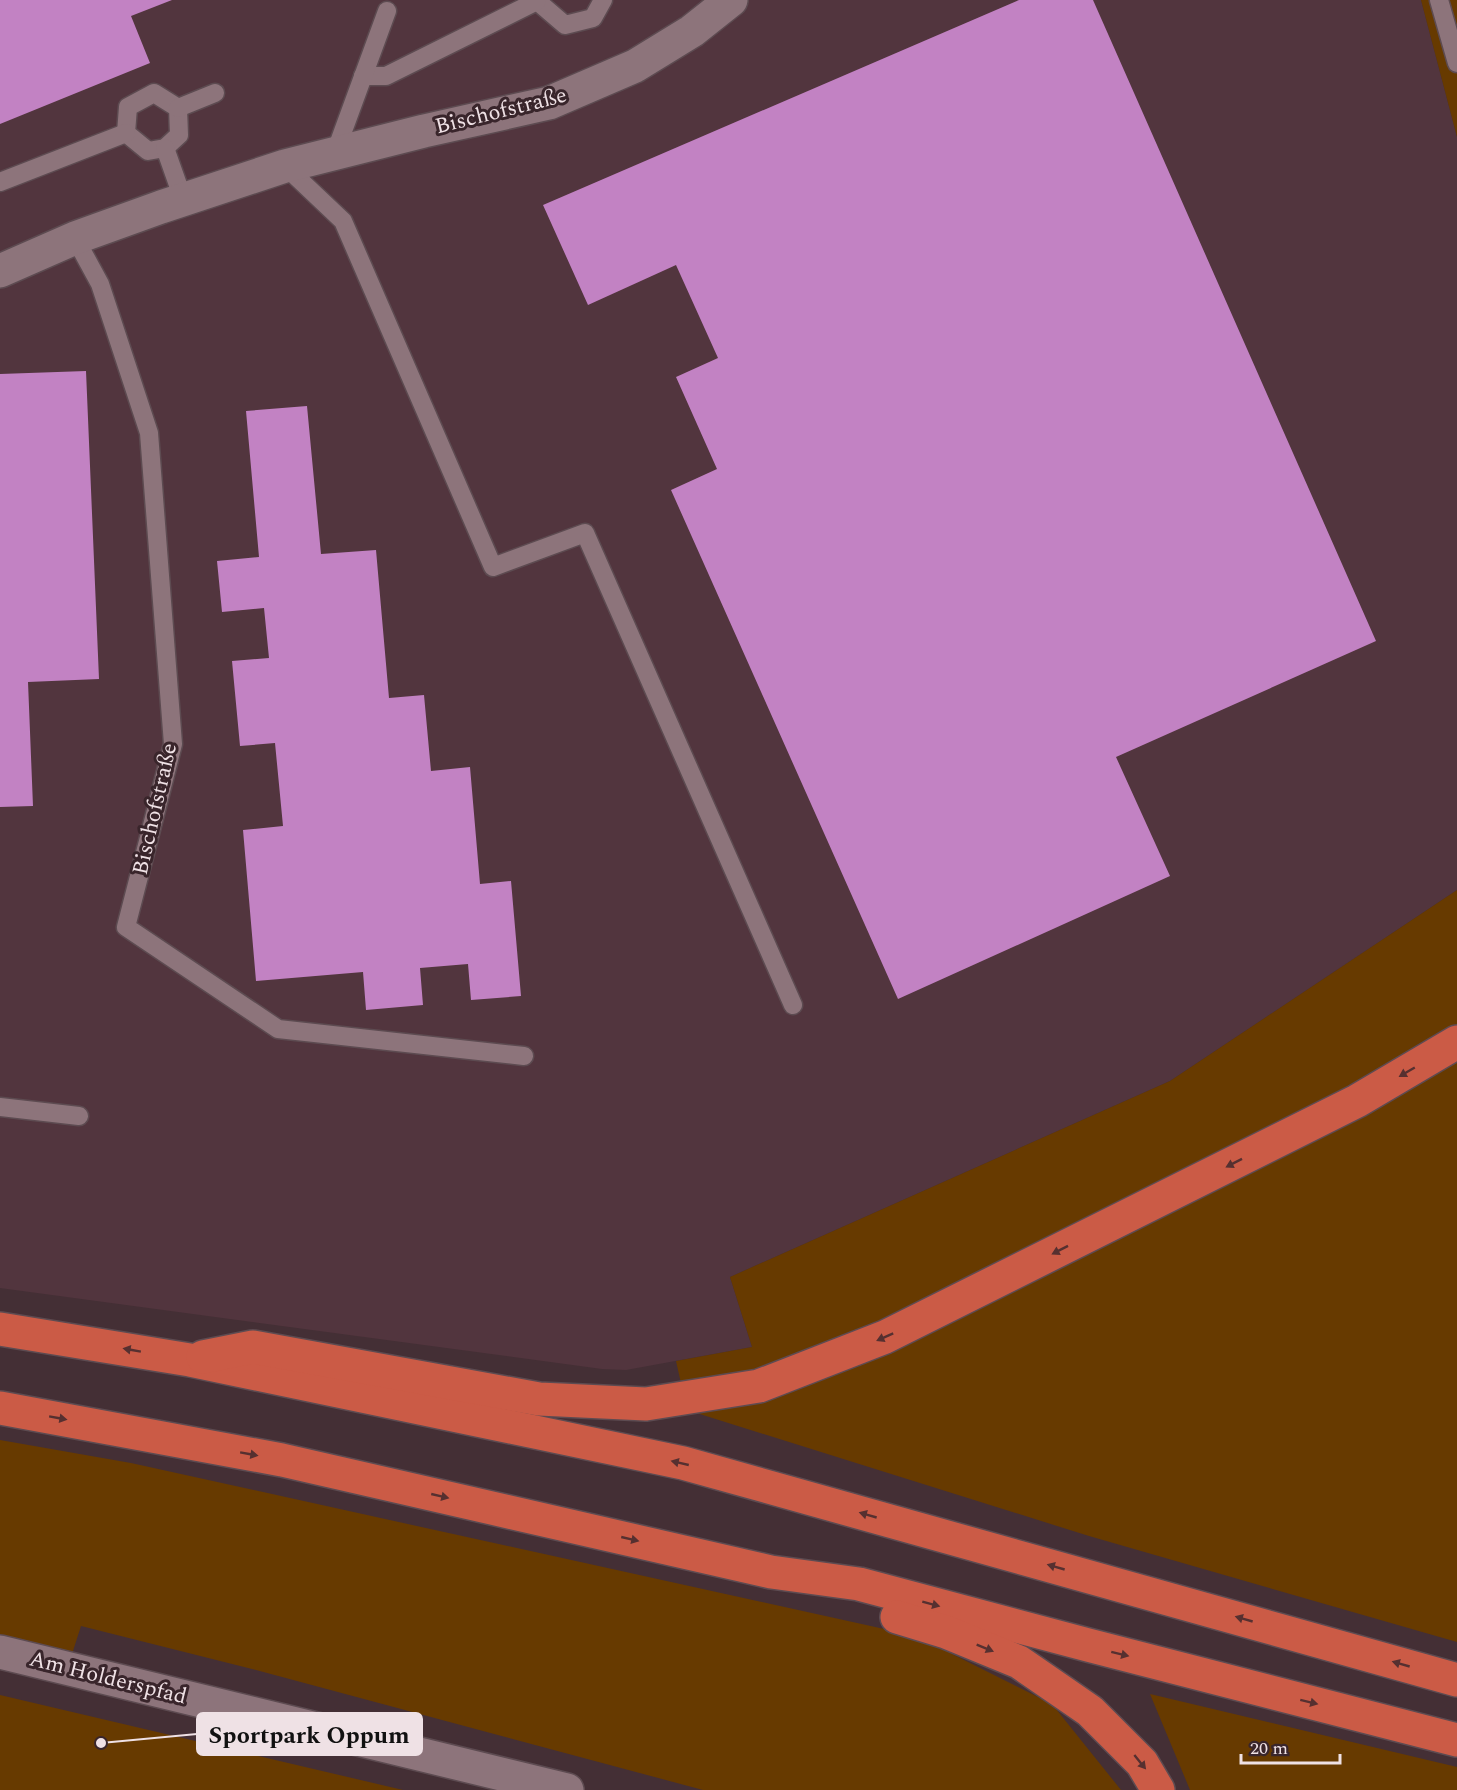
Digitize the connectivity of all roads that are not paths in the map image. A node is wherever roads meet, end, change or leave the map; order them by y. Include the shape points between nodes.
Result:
1 (603, 0) edge
2 (731, 0) edge
3 (1439, 0) edge
4 (537, 1) edge
5 (387, 11) dead end
6 (1457, 63) edge
7 (363, 76) junction
8 (215, 93) dead end
9 (178, 108) junction
10 (126, 133) junction
11 (165, 148) junction
12 (334, 153) junction
13 (285, 165) junction
14 (0, 183) edge
15 (183, 199) junction
16 (75, 238) junction
17 (0, 271) edge
18 (793, 1005) dead end
19 (1457, 1042) edge
20 (524, 1056) dead end
21 (0, 1107) edge
22 (79, 1116) dead end
23 (0, 1329) edge
24 (190, 1360) junction
25 (0, 1408) edge
26 (771, 1572) junction
27 (0, 1652) edge
28 (1457, 1680) edge
29 (1457, 1740) edge
30 (567, 1790) edge
31 (1158, 1790) edge

1 - 4 lane via 593,18 566,25
2 - 12 street, Bischofstraße via 692,31 635,66 549,103
3 - 6 lane
4 - 7 lane via 386,76
5 - 7 lane
7 - 12 lane
8 - 9 lane
9 - 10 lane via 154,93 128,107
9 - 11 lane via 179,135
10 - 11 lane via 148,151
10 - 14 lane
11 - 15 lane
12 - 13 street, Bischofstraße
13 - 15 street, Bischofstraße
13 - 18 lane via 343,221 493,567 585,533
15 - 16 street, Bischofstraße
16 - 17 street, Bischofstraße
16 - 20 lane, Bischofstraße via 100,284 149,433 173,744 126,927 278,1029
19 -> 24 highway via 1357,1101 885,1337 759,1386 646,1404 539,1399 253,1347
21 - 22 lane
24 -> 23 highway
28 -> 24 highway via 683,1463
25 -> 26 highway via 282,1460
26 -> 29 highway via 859,1584
26 -> 31 highway via 946,1632 1019,1662 1090,1711 1142,1763
27 - 30 street, Am Holderspfad

